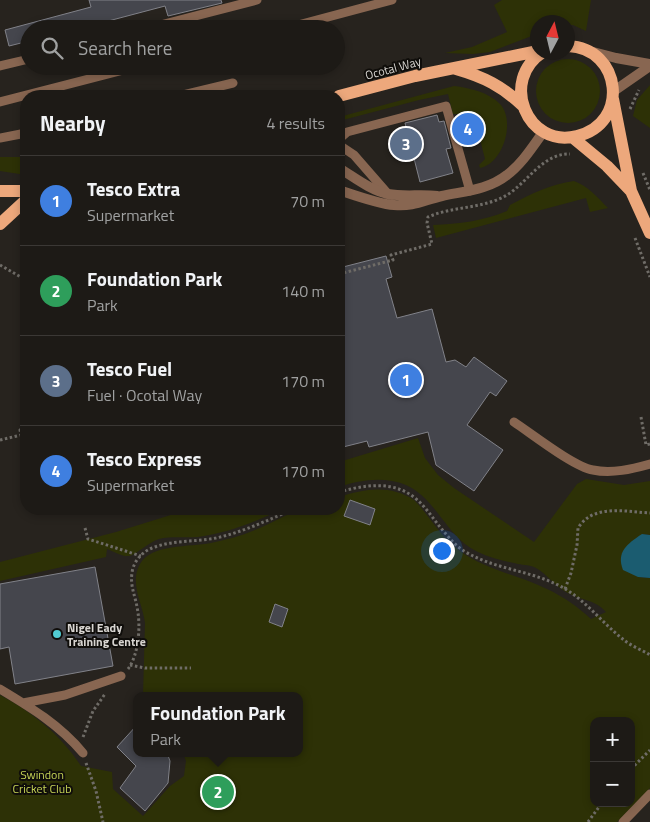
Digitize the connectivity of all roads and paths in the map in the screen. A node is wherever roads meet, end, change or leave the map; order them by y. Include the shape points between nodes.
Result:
1 (257, 0) edge
2 (392, 0) edge
3 (180, 20) edge
4 (317, 20) edge
5 (575, 47) edge
6 (588, 50) junction
7 (530, 53) edge
8 (534, 60) edge
9 (20, 61) edge
10 (650, 65) edge
11 (0, 66) edge
12 (454, 68) junction
13 (104, 75) edge
14 (636, 76) junction
15 (232, 83) dead end
16 (46, 90) edge
17 (204, 90) edge
18 (345, 94) edge
19 (613, 95) junction
20 (20, 97) edge
21 (0, 102) edge
22 (523, 106) junction
23 (629, 113) dead end
24 (544, 131) junction
25 (20, 134) edge
26 (345, 134) edge
27 (0, 138) edge
28 (572, 138) junction
29 (345, 149) edge
30 (573, 154) dead end
31 (640, 165) dead end
32 (345, 172) edge
33 (650, 190) edge
34 (0, 191) edge
35 (20, 191) edge
36 (470, 191) junction
37 (631, 191) junction
38 (345, 192) edge
39 (388, 194) junction
40 (440, 196) junction
41 (20, 206) edge
42 (0, 224) edge
43 (650, 233) edge
44 (635, 237) dead end
45 (0, 265) edge
46 (345, 272) edge
47 (20, 277) edge
48 (650, 278) edge
49 (641, 417) dead end
50 (514, 422) dead end
51 (20, 435) edge
52 (0, 440) edge
53 (650, 444) edge
54 (650, 464) edge
55 (345, 491) edge
56 (650, 513) edge
57 (279, 515) edge
58 (85, 528) dead end
59 (141, 556) junction
60 (565, 589) junction
61 (650, 655) edge
62 (130, 665) junction
63 (191, 668) dead end
64 (121, 676) junction
65 (0, 689) edge
66 (23, 703) junction
67 (650, 750) edge
68 (82, 753) junction
69 (635, 764) edge
70 (650, 794) edge
71 (599, 807) edge
72 (103, 822) edge
73 (588, 822) edge
74 (622, 822) edge

1 - 3 lane
2 - 4 lane
5 - 6 main road
6 - 10 street
6 - 19 main road via 607,69
7 - 12 main road, Ocotal Way
8 - 22 main road via 524,74 521,87
9 - 11 lane
10 - 14 street
12 - 18 main road, Ocotal Way
12 - 22 main road via 493,82
13 - 16 lane
14 - 19 street
14 - 23 path via 642,86 634,96
15 - 17 lane
19 - 28 main road via 607,115 596,127
19 - 37 main road
20 - 21 lane
22 - 24 main road via 533,123
24 - 28 main road
24 - 36 street via 508,175
25 - 27 lane
26 - 36 lane via 446,106
28 - 37 main road via 608,166
29 - 39 lane
30 - 46 path via 563,154 546,161 504,196 478,206 428,217 432,244 391,255 392,260
31 - 33 path
32 - 39 street
34 - 35 main road
36 - 40 street
37 - 43 main road
38 - 40 street via 392,205 422,203
39 - 40 street
41 - 42 main road
44 - 48 path
45 - 47 path
49 - 53 path via 646,445
50 - 54 lane via 579,466 612,471
51 - 52 path
55 - 60 path via 380,485 405,492 422,505 462,550 485,562 538,576
56 - 60 path via 597,513 586,518 578,528 577,545
57 - 59 path via 235,533 158,546
58 - 59 path via 88,539
59 - 62 path via 132,573 138,616 136,657
60 - 61 path via 584,602 626,642
62 - 63 path
62 - 64 path
64 - 66 lane via 65,695
64 - 68 path via 93,712 83,738
65 - 66 lane
66 - 68 lane via 66,734
67 - 69 path
68 - 72 path
70 - 74 lane
71 - 73 path

